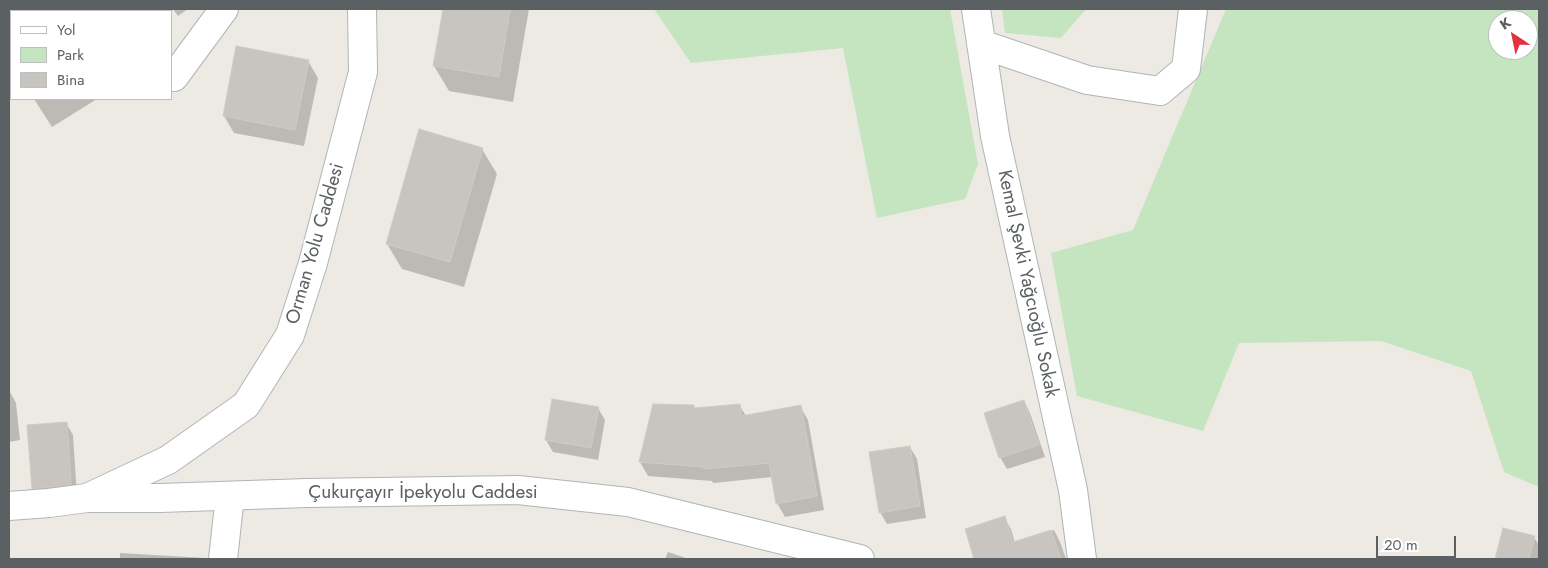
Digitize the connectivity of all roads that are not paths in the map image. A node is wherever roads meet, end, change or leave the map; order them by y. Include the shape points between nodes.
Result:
1 (224, 9) edge
2 (362, 9) edge
3 (976, 9) edge
4 (1193, 9) edge
5 (981, 44) junction
6 (174, 77) dead end
7 (230, 496) junction
8 (87, 498) junction
9 (9, 506) edge
10 (826, 556) edge
11 (223, 559) edge
12 (860, 559) edge
13 (1082, 559) edge

1 - 6 street
2 - 8 street, Orman Yolu Caddesi via 363,72 313,263 290,335 246,406 168,460
3 - 5 street, Kemal Şevki Yağcıoğlu Sokak
4 - 5 street via 1186,69 1160,91 1087,80
5 - 13 street, Kemal Şevki Yağcıoğlu Sokak via 995,136 1072,490
7 - 8 street, Çukurçayır İpekyolu Caddesi
7 - 10 street, Çukurçayır İpekyolu Caddesi via 518,490 628,502
7 - 11 street
8 - 9 street, Çukurçayır İpekyolu Caddesi
10 - 12 street, Çukurçayır İpekyolu Caddesi

